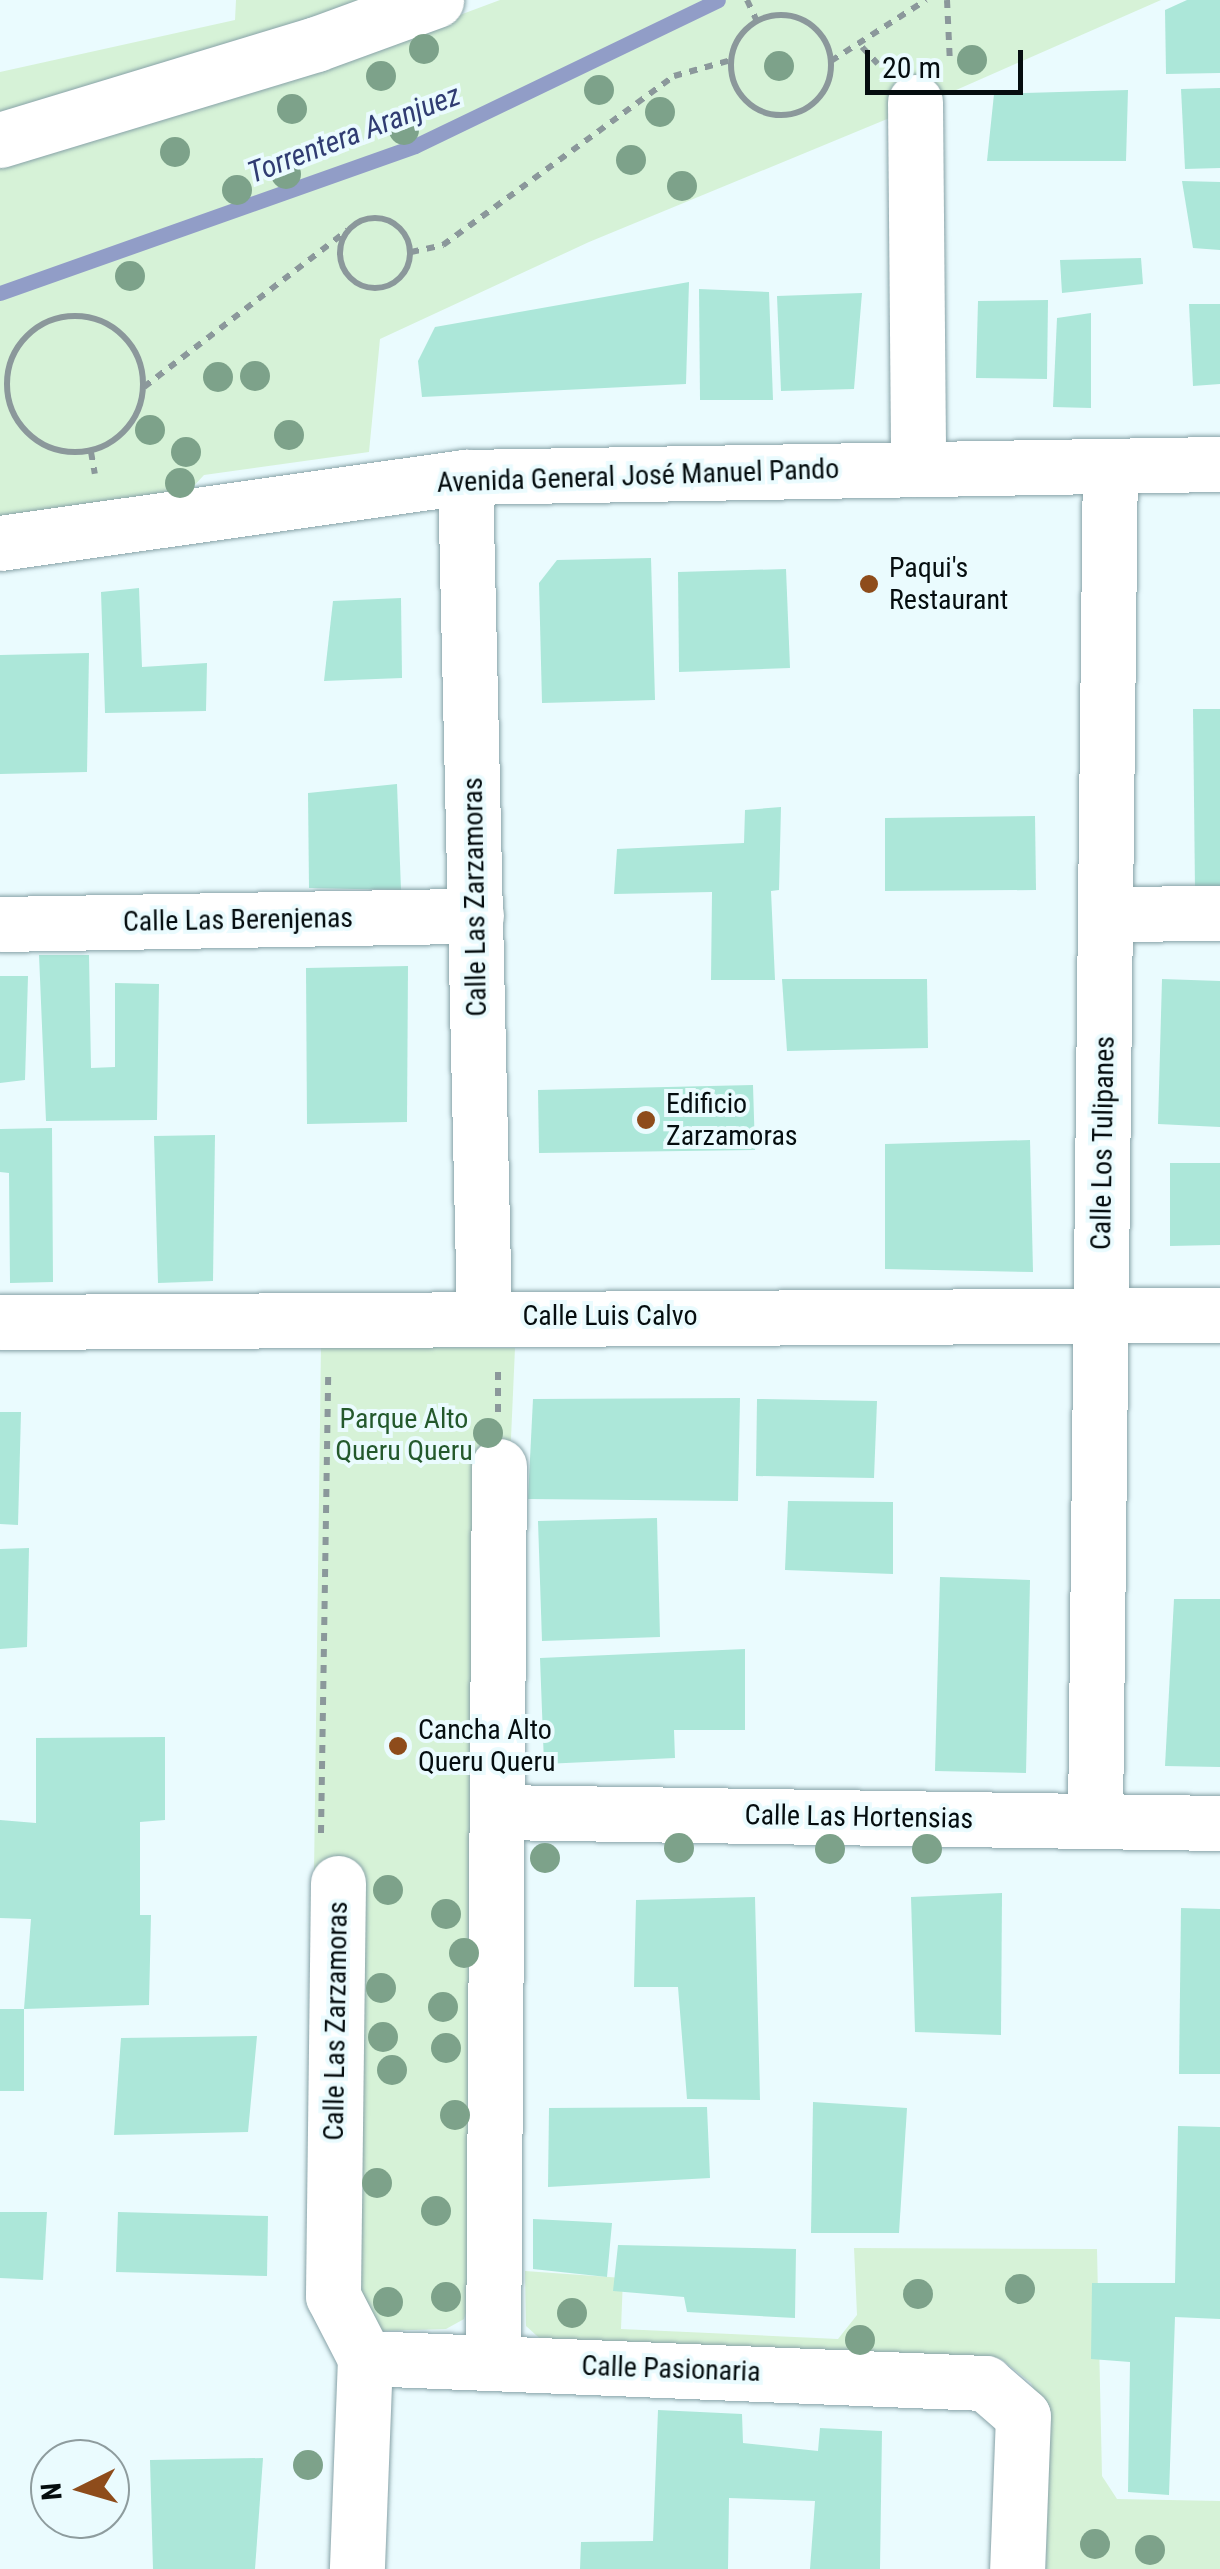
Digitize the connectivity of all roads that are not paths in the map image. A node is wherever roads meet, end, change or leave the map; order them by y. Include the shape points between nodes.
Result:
1 (436, 0) edge
2 (933, 93) road end
3 (0, 140) edge
4 (1220, 464) edge
5 (1110, 466) junction
6 (918, 469) junction
7 (466, 477) junction
8 (0, 543) edge
9 (1220, 913) edge
10 (1106, 914) junction
11 (476, 916) junction
12 (0, 924) edge
13 (1220, 1315) edge
14 (1100, 1316) junction
15 (484, 1317) junction
16 (0, 1322) edge
17 (499, 1466) dead end
18 (497, 1812) junction
19 (1095, 1820) junction
20 (1220, 1823) edge
21 (338, 1883) road end
22 (364, 2358) junction
23 (493, 2362) junction
24 (357, 2569) edge
25 (1017, 2569) edge

1 - 3 street via 316,44
2 - 6 street
4 - 5 street, Avenida General José Manuel Pando
5 - 6 street, Avenida General José Manuel Pando
5 - 10 street, Calle Los Tulipanes
6 - 7 street, Avenida General José Manuel Pando
7 - 8 street, Avenida General José Manuel Pando
7 - 11 street, Calle Las Zarzamoras
9 - 10 street
10 - 14 street, Calle Los Tulipanes
11 - 12 street, Calle Las Berenjenas
11 - 15 street, Calle Las Zarzamoras
13 - 14 street, Calle Luis Calvo
14 - 15 street, Calle Luis Calvo
14 - 19 street, Calle Los Tulipanes
15 - 16 street, Calle Luis Calvo
17 - 18 street
18 - 19 street, Calle Las Hortensias
18 - 23 street
19 - 20 street, Calle Las Hortensias
21 - 22 street, Calle Las Zarzamoras via 333,2296
22 - 23 street, Calle Pasionaria
22 - 24 street
23 - 25 street, Calle Pasionaria via 986,2383 1023,2416

